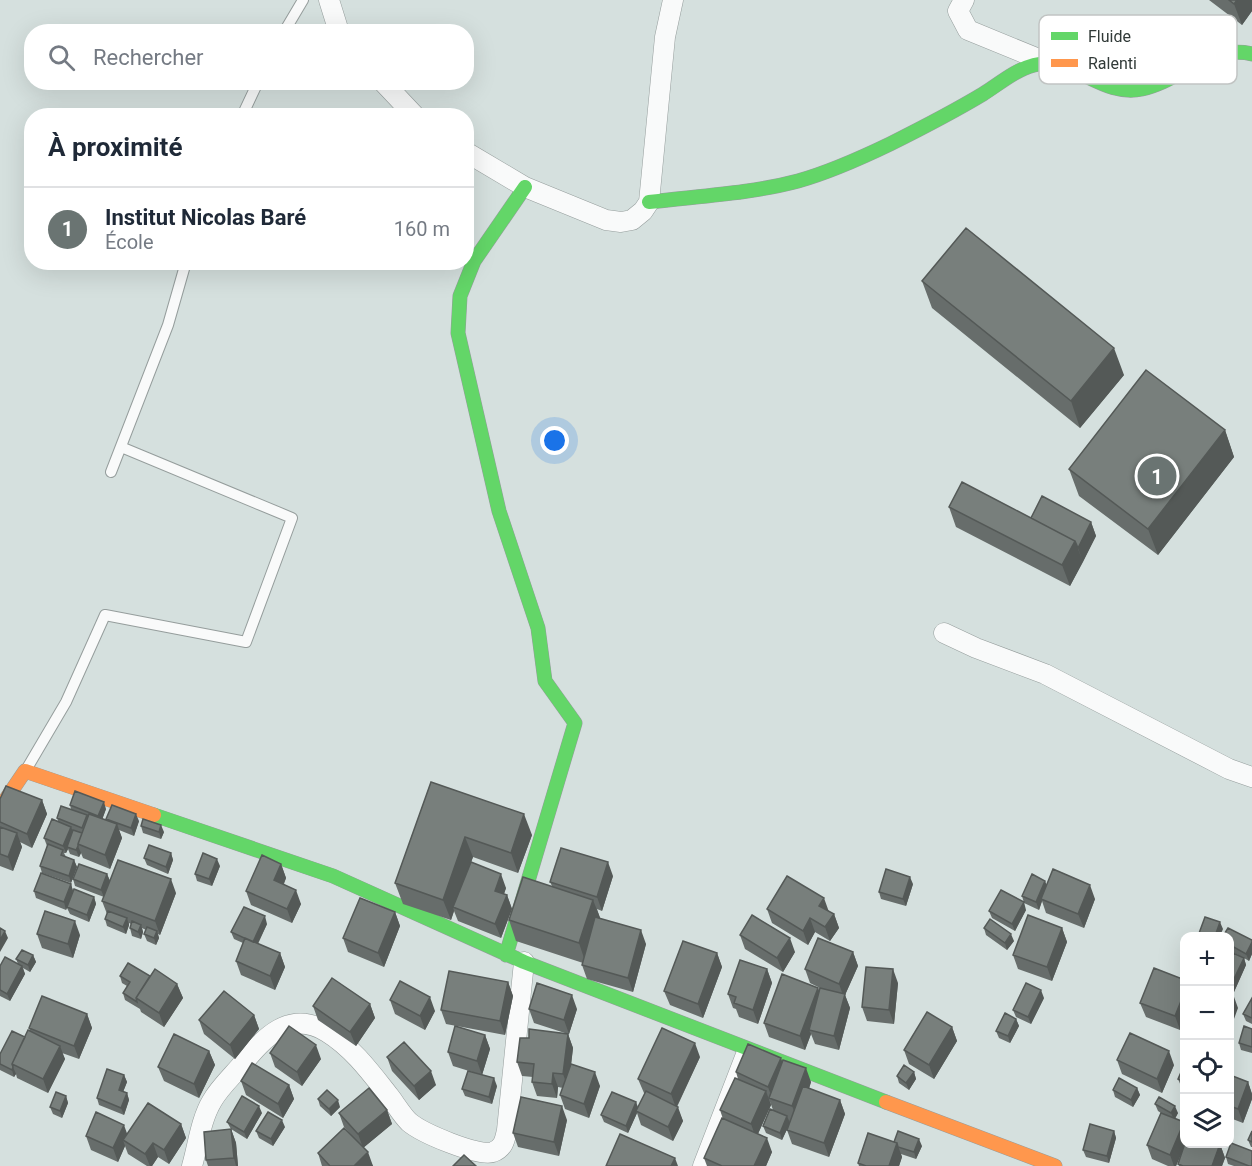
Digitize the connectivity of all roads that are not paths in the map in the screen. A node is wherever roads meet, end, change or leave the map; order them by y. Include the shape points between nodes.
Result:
1 (303, 0) edge
2 (329, 0) edge
3 (673, 0) edge
4 (964, 0) edge
5 (289, 24) edge
6 (336, 24) edge
7 (1237, 52) edge
8 (1252, 54) edge
9 (1039, 59) edge
10 (1039, 64) edge
11 (1100, 84) edge
12 (1156, 84) edge
13 (254, 90) edge
14 (391, 90) edge
15 (246, 108) edge
16 (407, 108) edge
17 (474, 157) edge
18 (525, 187) junction
19 (649, 202) junction
20 (474, 261) edge
21 (184, 270) edge
22 (470, 270) edge
23 (121, 447) junction
24 (111, 472) dead end
25 (945, 633) dead end
26 (25, 771) junction
27 (1252, 777) edge
28 (0, 808) edge
29 (515, 959) junction
30 (748, 1049) junction
31 (192, 1166) edge
32 (703, 1166) edge
33 (1054, 1166) edge

1 - 5 lane
2 - 6 street
3 - 19 street via 665,37
4 - 9 street via 958,11 968,30
7 - 8 street
10 - 19 street via 1022,68 923,127 830,171 781,185
11 - 12 street via 1126,91
13 - 15 lane
14 - 16 street
17 - 18 street
18 - 19 street via 614,221 632,220
18 - 20 street
21 - 23 lane via 168,325
22 - 29 street via 460,296 458,333 499,511 538,628 545,681 575,723
23 - 24 lane
23 - 26 lane via 292,518 246,642 105,615 66,702
25 - 27 street via 1045,674 1229,770
26 - 28 street
26 - 29 street via 333,876
29 - 30 street
29 - 31 street via 507,1130 500,1148 476,1152 425,1132 410,1123 363,1062 327,1031 313,1025 286,1025 262,1041 212,1100
30 - 32 street
30 - 33 street

